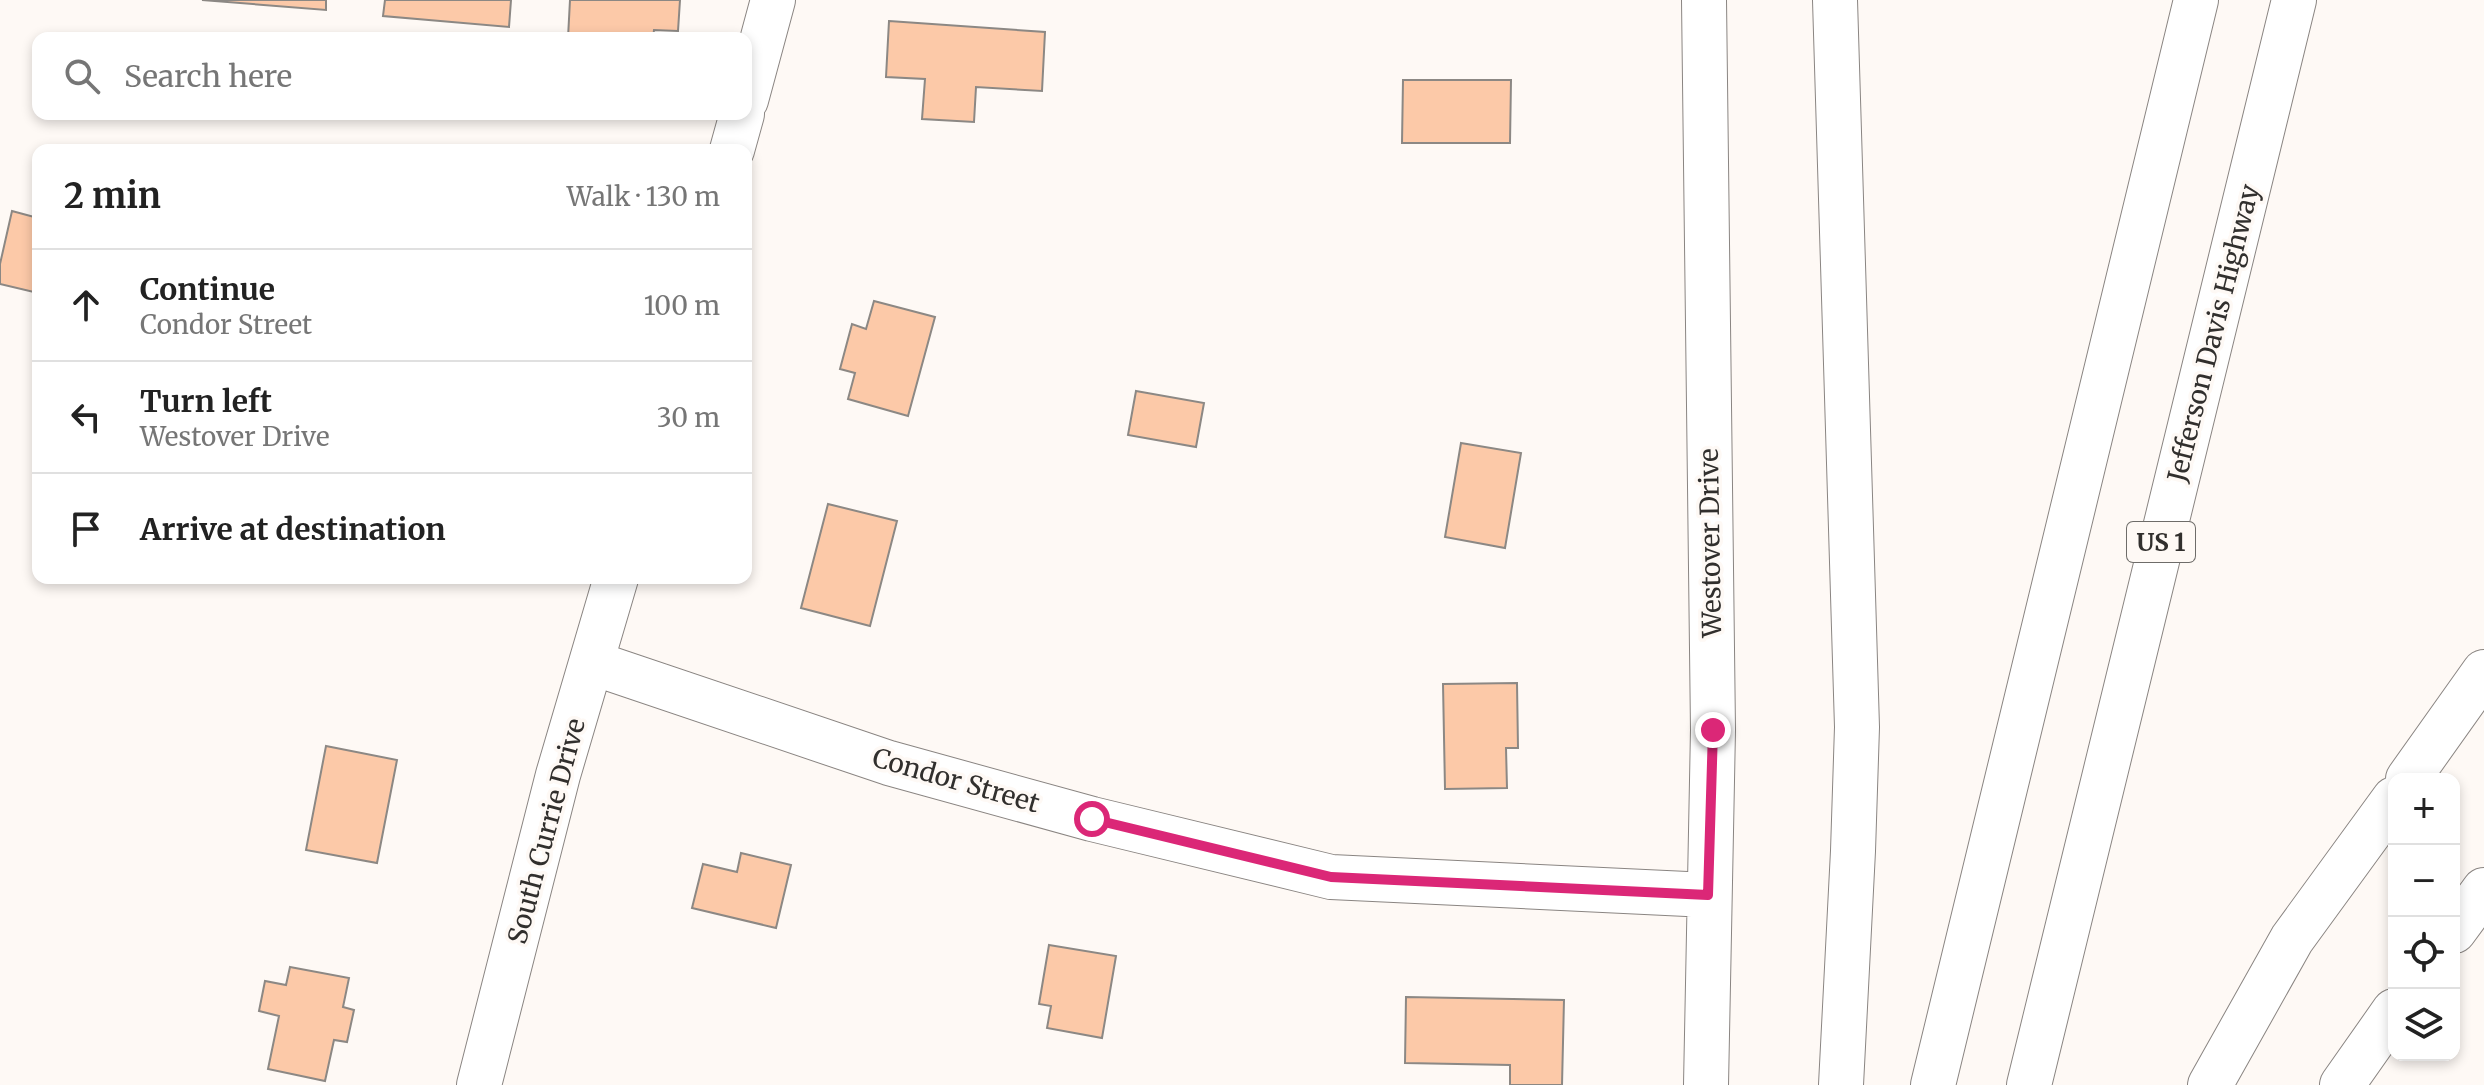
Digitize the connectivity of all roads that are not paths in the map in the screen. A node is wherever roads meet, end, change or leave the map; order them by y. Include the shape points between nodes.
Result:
1 (773, 0) edge
2 (1704, 0) edge
3 (1835, 0) edge
4 (2196, 0) edge
5 (2294, 0) edge
6 (752, 78) edge
7 (740, 120) edge
8 (734, 144) edge
9 (614, 584) edge
10 (593, 663) junction
11 (2484, 672) edge
12 (2412, 773) edge
13 (2388, 807) edge
14 (2484, 890) edge
15 (1708, 895) junction
16 (2460, 923) edge
17 (2388, 1020) edge
18 (479, 1085) edge
19 (1706, 1085) edge
20 (1841, 1085) edge
21 (1933, 1085) edge
22 (2029, 1085) edge
23 (2210, 1085) edge
24 (2342, 1085) edge

1 - 6 main road
2 - 15 main road, Westover Drive via 1713,730
3 - 20 main road via 1857,727
4 - 21 main road
5 - 22 main road, Jefferson Davis Highway / US 1
7 - 8 main road
9 - 10 main road, South Currie Drive
10 - 15 main road, Condor Street via 889,763 1331,877
10 - 18 main road, South Currie Drive via 558,775
11 - 12 main road
13 - 23 main road via 2292,939
14 - 16 main road
15 - 19 main road, Westover Drive
17 - 24 main road

